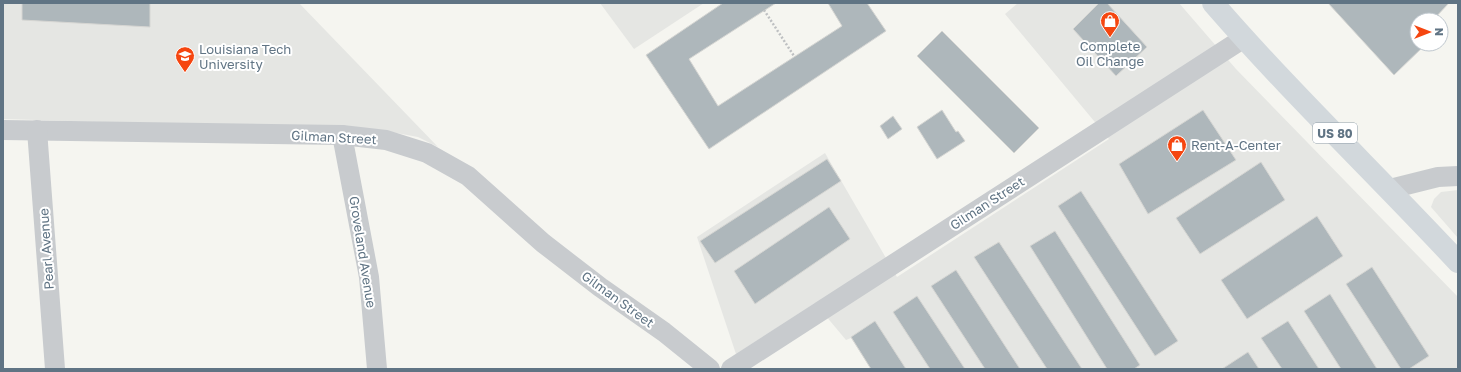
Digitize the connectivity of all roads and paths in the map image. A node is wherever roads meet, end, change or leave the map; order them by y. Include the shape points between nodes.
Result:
1 (1213, 3) edge
2 (764, 10) dead end
3 (1244, 38) junction
4 (794, 56) dead end
5 (3, 130) edge
6 (37, 130) junction
7 (342, 135) junction
8 (1458, 176) edge
9 (1390, 189) junction
10 (1458, 262) edge
11 (55, 369) edge
12 (377, 369) edge
13 (710, 369) edge
14 (731, 369) edge

1 - 3 main road, US 80
2 - 4 path
3 - 9 main road, US 80
3 - 14 street, Gilman Street
5 - 6 street, Gilman Street
6 - 7 street, Gilman Street
6 - 11 street, Pearl Avenue
7 - 12 street, Groveland Avenue via 369,277
7 - 13 street, Gilman Street via 386,140 427,153 468,176 549,247
8 - 9 street via 1438,176
9 - 10 main road, US 80

